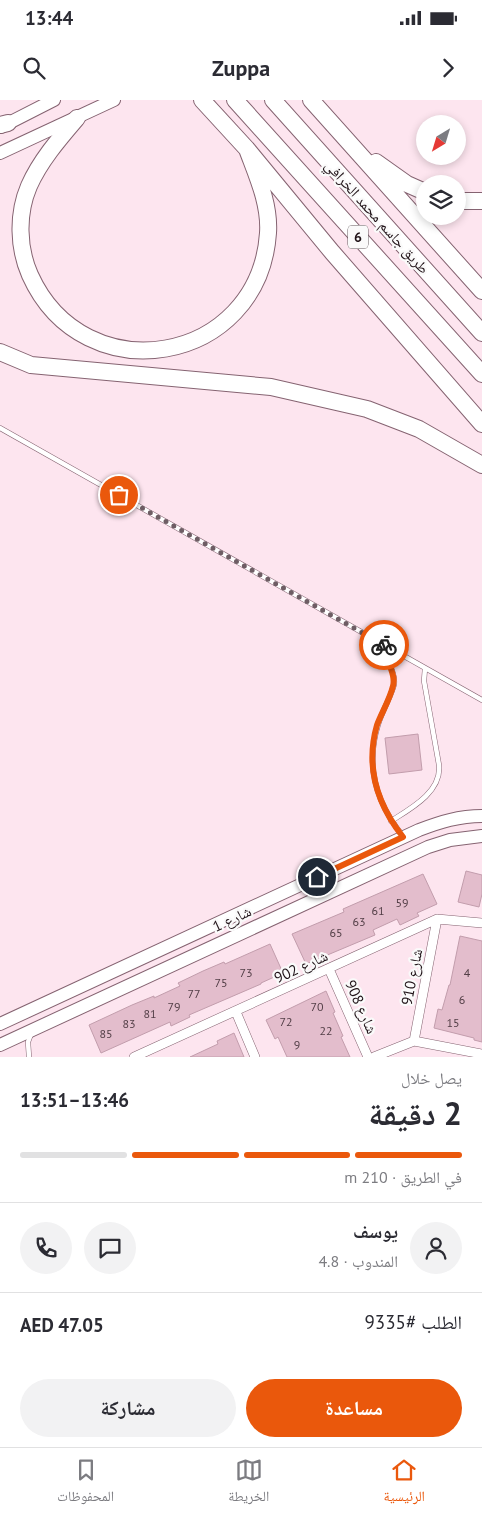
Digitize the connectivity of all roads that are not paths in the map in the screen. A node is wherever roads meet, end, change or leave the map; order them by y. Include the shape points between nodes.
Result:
1 (54, 100) edge
2 (114, 100) edge
3 (202, 100) edge
4 (235, 100) edge
5 (273, 100) edge
6 (311, 100) edge
7 (77, 118) junction
8 (3, 125) edge
9 (350, 143) junction
10 (247, 149) junction
11 (0, 153) edge
12 (416, 188) edge
13 (466, 201) edge
14 (482, 201) edge
15 (482, 291) edge
16 (482, 333) edge
17 (0, 352) edge
18 (482, 374) edge
19 (482, 424) edge
20 (0, 428) edge
21 (482, 465) edge
22 (390, 649) junction
23 (425, 668) junction
24 (482, 700) edge
25 (482, 816) edge
26 (391, 821) junction
27 (482, 836) edge
28 (403, 837) junction
29 (437, 919) junction
30 (482, 923) edge
31 (213, 924) junction
32 (171, 965) junction
33 (329, 969) junction
34 (236, 1012) junction
35 (0, 1024) edge
36 (34, 1029) junction
37 (414, 1041) junction
38 (0, 1045) edge
39 (482, 1054) edge
40 (29, 1057) edge
41 (134, 1057) edge
42 (254, 1057) edge
43 (368, 1057) edge
44 (374, 1057) edge

1 - 8 street
2 - 7 street
3 - 10 highway
4 - 18 highway, طريق جاسم محمد الخرافي / 6
5 - 16 highway, طريق جاسم محمد الخرافي / 6
6 - 9 highway
7 - 10 highway via 44,160 29,186 21,211 22,249 33,281 53,312 87,337 121,349 159,350 195,340 222,324 250,292 262,265 268,232 264,200
7 - 11 street
9 - 12 highway
9 - 15 highway
10 - 19 highway
13 - 14 highway
17 - 21 highway via 31,365 271,387 368,409 419,429
20 - 22 lane
22 - 23 lane
22 - 26 lane via 388,659 394,682 378,725 372,764 378,794
23 - 24 lane
23 - 26 lane via 424,682 439,774 420,800
25 - 28 street, شارع 1 via 445,820
26 - 28 lane
27 - 32 street, شارع 1 via 428,847
28 - 31 street, شارع 1
29 - 30 street, شارع 902
29 - 33 street, شارع 902
29 - 37 street, شارع 910
31 - 32 street via 211,937
31 - 35 street, شارع 1
32 - 36 street, شارع 1
33 - 34 street, شارع 902
33 - 43 street, شارع 908
34 - 41 street, شارع 902
34 - 42 street
36 - 38 street, شارع 1
36 - 40 lane via 28,1042
37 - 39 street
37 - 44 street, شارع 908

